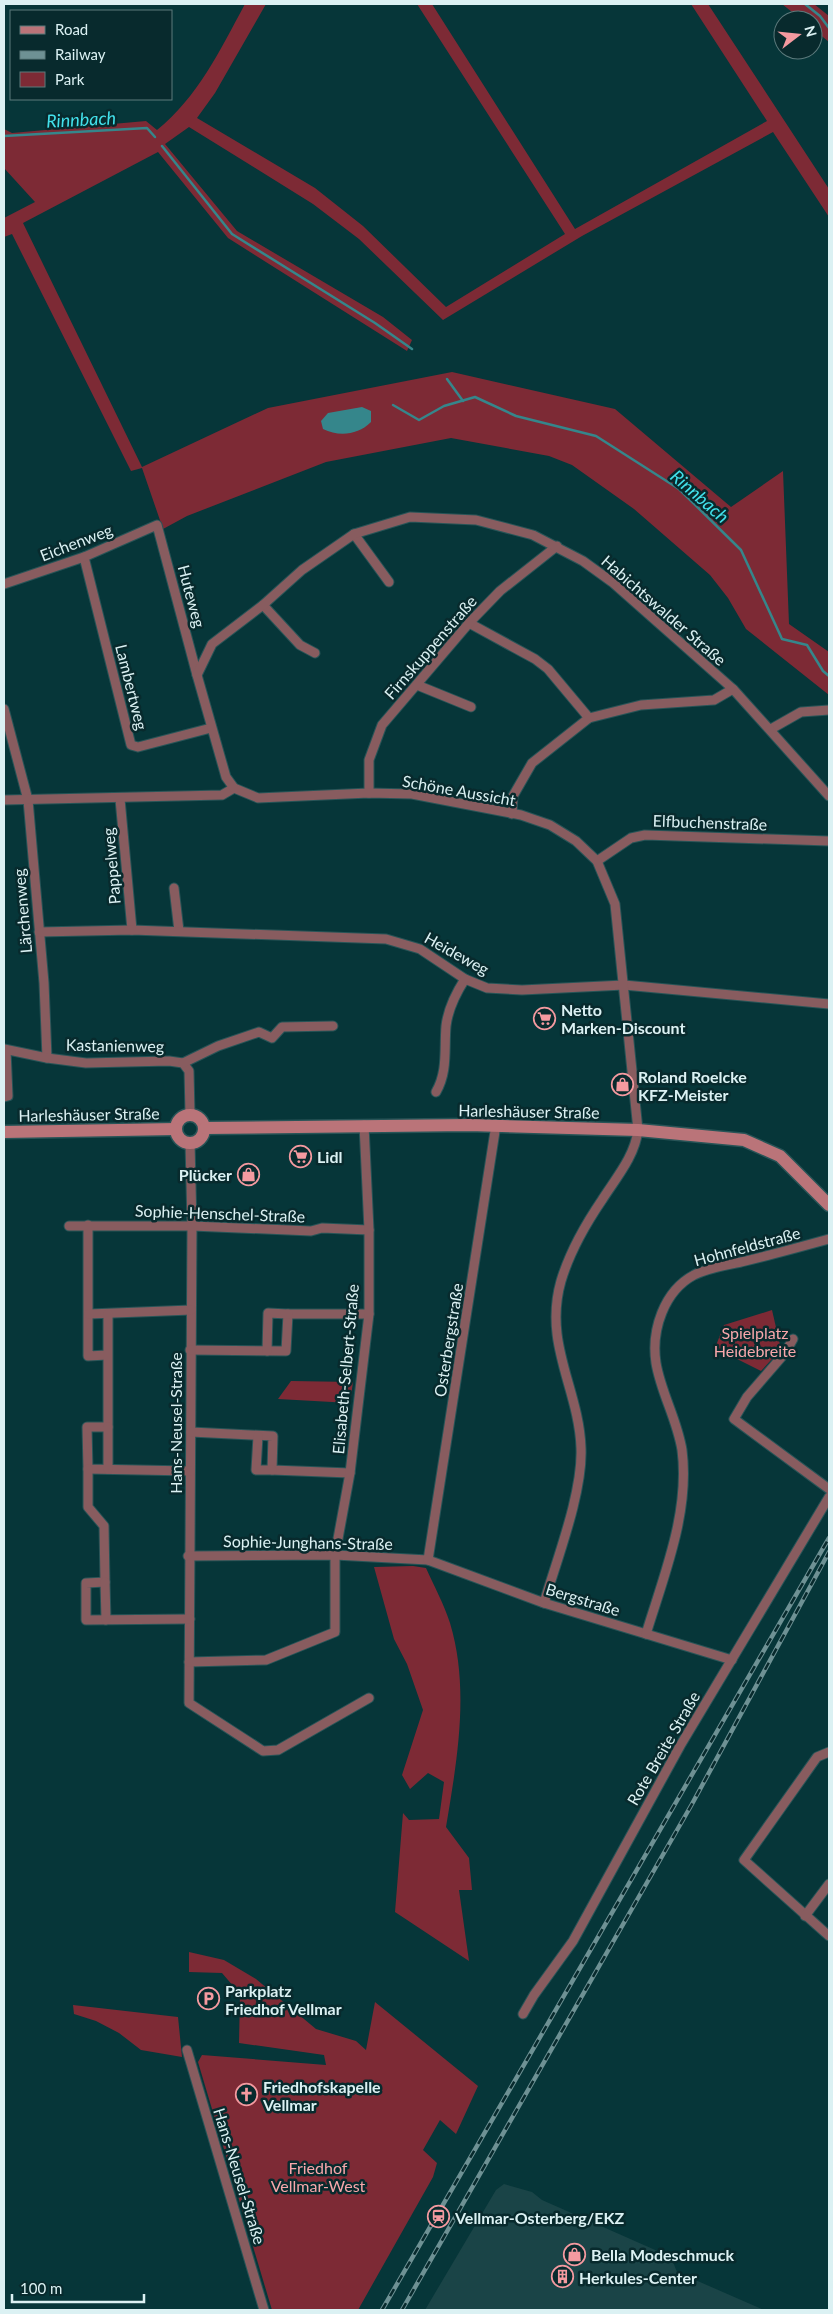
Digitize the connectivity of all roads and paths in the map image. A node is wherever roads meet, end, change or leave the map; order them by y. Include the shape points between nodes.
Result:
1 (158, 525) joint
2 (354, 534) junction
3 (557, 546) junction
4 (84, 557) junction
5 (389, 582) dead end
6 (4, 584) edge
7 (263, 605) junction
8 (469, 623) junction
9 (315, 653) dead end
10 (197, 675) junction
11 (417, 685) junction
12 (733, 688) junction
13 (471, 706) dead end
14 (4, 709) edge
15 (829, 710) edge
16 (588, 718) junction
17 (211, 728) junction
18 (771, 729) junction
19 (234, 788) junction
20 (368, 793) junction
21 (829, 796) edge
22 (120, 799) junction
23 (4, 800) edge
24 (28, 800) junction
25 (512, 814) junction
26 (829, 841) edge
27 (597, 861) junction
28 (174, 888) dead end
29 (132, 930) junction
30 (39, 932) junction
31 (179, 932) junction
32 (465, 978) junction
33 (624, 985) junction
34 (44, 990) joint
35 (829, 1004) edge
36 (333, 1026) dead end
37 (5, 1050) edge
38 (47, 1058) junction
39 (183, 1063) junction
40 (436, 1092) dead end
41 (4, 1096) edge
42 (190, 1114) junction
43 (364, 1125) junction
44 (496, 1125) junction
45 (176, 1127) junction
46 (205, 1128) junction
47 (638, 1130) junction
48 (4, 1132) edge
49 (190, 1143) junction
50 (829, 1205) edge
51 (88, 1225) junction
52 (69, 1226) dead end
53 (192, 1226) junction
54 (370, 1230) junction
55 (829, 1239) edge
56 (191, 1310) junction
57 (89, 1314) junction
58 (108, 1314) junction
59 (288, 1314) junction
60 (369, 1314) junction
61 (793, 1339) dead end
62 (190, 1350) junction
63 (267, 1351) junction
64 (107, 1356) junction
65 (108, 1427) junction
66 (191, 1432) junction
67 (258, 1436) junction
68 (88, 1468) junction
69 (108, 1469) junction
70 (272, 1470) junction
71 (190, 1471) junction
72 (350, 1473) junction
73 (829, 1489) edge
74 (829, 1497) edge
75 (336, 1555) junction
76 (188, 1556) junction
77 (428, 1560) junction
78 (105, 1582) junction
79 (544, 1603) junction
80 (190, 1619) junction
81 (106, 1620) junction
82 (646, 1634) junction
83 (732, 1660) junction
84 (189, 1662) junction
85 (369, 1698) dead end
86 (829, 1752) edge
87 (829, 1884) edge
88 (805, 1916) junction
89 (829, 1936) edge
90 (523, 2014) dead end
91 (187, 2050) dead end
92 (264, 2310) edge

1 - 4 street, Eichenweg
1 - 10 street, Huteweg
2 - 3 street, Habichtswalder Straße via 410,517 476,520 533,535
2 - 5 street
2 - 7 street, Habichtswalder Straße via 302,570
3 - 8 street, Firnskuppenstraße via 500,591
3 - 12 street, Habichtswalder Straße via 612,582
4 - 6 street, Eichenweg
4 - 17 street, Lambertweg via 132,745 138,747
7 - 9 street via 300,645
7 - 10 street, Habichtswalder Straße via 212,644
8 - 11 street, Firnskuppenstraße
8 - 16 street via 548,669
10 - 17 street
11 - 13 street
11 - 20 street, Firnskuppenstraße via 382,725 369,760
12 - 16 street via 714,700 641,705
12 - 18 street, Habichtswalder Straße
14 - 24 street
15 - 18 street via 801,712
16 - 25 street via 532,763 513,796
17 - 19 street via 226,777
18 - 21 street, Habichtswalder Straße
19 - 20 street, Schöne Aussicht via 258,798
19 - 22 street via 222,795
20 - 25 street, Schöne Aussicht via 412,794
22 - 24 street
22 - 29 street, Pappelweg
23 - 24 street
24 - 30 street, Lärchenweg
25 - 27 street, Schöne Aussicht via 550,825 576,841
26 - 27 street, Elfbuchenstraße via 645,835 624,841
27 - 33 street, Schöne Aussicht via 615,904
28 - 31 street
29 - 30 street, Heideweg
29 - 31 street, Heideweg
30 - 34 street, Lärchenweg
31 - 32 street, Heideweg via 386,939 420,949
32 - 33 street, Heideweg via 488,988 522,990
32 - 40 street via 454,998 446,1025 446,1063
33 - 35 street, Heideweg
33 - 47 street, Schöne Aussicht
34 - 38 street, Kastanienweg
36 - 39 street, Kastanienweg via 282,1026 272,1038 259,1032 218,1046
37 - 38 street, Kastanienweg
37 - 41 street via 8,1096
38 - 39 street, Kastanienweg via 86,1062
39 - 42 street, Kastanienweg via 189,1071
42 - 45 main road via 180,1118
42 - 46 main road via 200,1118
43 - 44 main road, Harleshäuser Straße
43 - 46 main road, Harleshäuser Straße
43 - 54 street, Elisabeth-Selbert-Straße
44 - 47 main road, Harleshäuser Straße
44 - 77 street, Osterbergstraße
45 - 48 main road, Harleshäuser Straße
45 - 49 main road via 180,1139
46 - 49 main road via 201,1139
47 - 50 main road, Harleshäuser Straße via 744,1140 764,1147 780,1156
47 - 79 street via 636,1142 622,1170 577,1240 561,1282 556,1336 579,1425 581,1450 579,1479
49 - 53 street, Hans-Neusel-Straße
51 - 52 street, Sophie-Henschel-Straße
51 - 53 street, Sophie-Henschel-Straße
51 - 57 street
53 - 54 street, Sophie-Henschel-Straße
53 - 56 street, Hans-Neusel-Straße
54 - 60 street, Elisabeth-Selbert-Straße
55 - 82 street, Hohnfeldstraße via 694,1275 674,1290 660,1314 656,1360 676,1422 682,1450 683,1483 676,1534
56 - 58 street
56 - 62 street, Hans-Neusel-Straße
57 - 58 street
57 - 64 street via 88,1356
58 - 64 street
59 - 60 street
59 - 63 street via 286,1351
59 - 63 street via 268,1313
60 - 72 street, Elisabeth-Selbert-Straße
61 - 73 street via 747,1397 734,1419
62 - 63 street
62 - 66 street, Hans-Neusel-Straße
64 - 65 street
65 - 68 street via 88,1427
65 - 69 street
66 - 67 street
66 - 71 street, Hans-Neusel-Straße
67 - 70 street via 274,1436
67 - 70 street via 256,1470
68 - 69 street
68 - 78 street via 88,1507 104,1526
69 - 71 street
70 - 72 street
71 - 76 street, Hans-Neusel-Straße
72 - 75 street, Elisabeth-Selbert-Straße
74 - 83 street, Rote Breite Straße
75 - 76 street, Sophie-Junghans-Straße
75 - 77 street, Sophie-Junghans-Straße
75 - 84 street, Elisabeth-Selbert-Straße via 335,1632 266,1660
76 - 80 street, Hans-Neusel-Straße
77 - 79 street, Bergstraße
78 - 81 street
78 - 81 street via 86,1583 86,1620
79 - 82 street, Bergstraße
80 - 81 street
80 - 84 street, Hans-Neusel-Straße
82 - 83 street, Bergstraße
83 - 90 street, Rote Breite Straße via 680,1746 572,1941
84 - 85 street, Hans-Neusel-Straße via 189,1703 263,1751 278,1750
86 - 88 street via 817,1758 744,1860
87 - 88 street
88 - 89 street
91 - 92 street, Hans-Neusel-Straße

